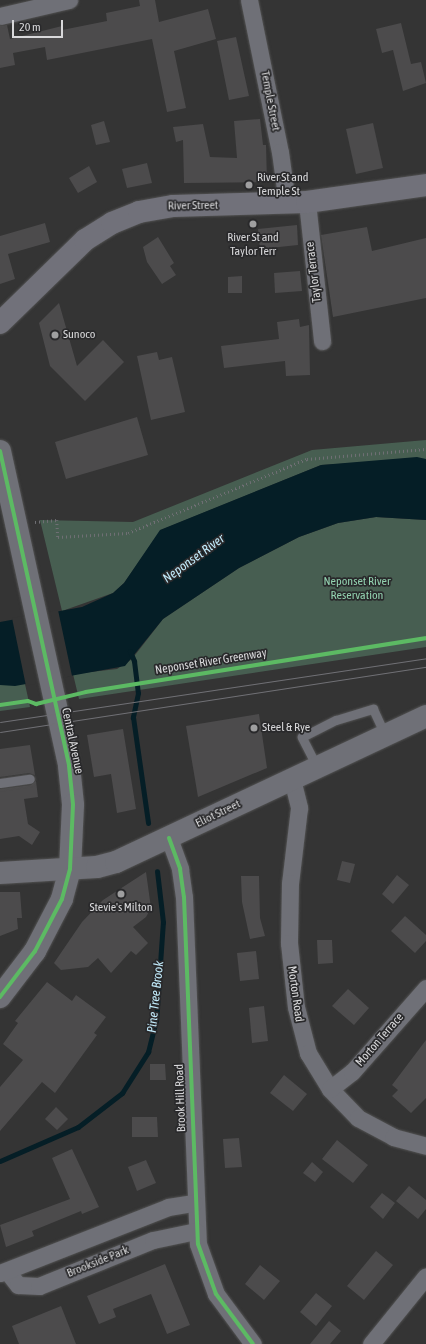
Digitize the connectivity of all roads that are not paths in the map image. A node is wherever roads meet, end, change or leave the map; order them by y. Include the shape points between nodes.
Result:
1 (69, 0) edge
2 (249, 0) edge
3 (0, 16) edge
4 (426, 184) edge
5 (297, 203) junction
6 (0, 323) edge
7 (322, 341) dead end
8 (0, 451) edge
9 (4, 482) edge
10 (426, 716) edge
11 (385, 735) junction
12 (317, 768) junction
13 (30, 779) dead end
14 (292, 779) junction
15 (0, 783) edge
16 (169, 838) junction
17 (70, 869) junction
18 (0, 873) edge
19 (426, 988) edge
20 (0, 997) edge
21 (330, 1089) junction
22 (426, 1146) edge
23 (194, 1203) junction
24 (196, 1231) junction
25 (4, 1272) edge
26 (426, 1276) edge
27 (252, 1344) edge
28 (371, 1344) edge

1 - 3 street
2 - 5 street, Temple Street via 279,144
4 - 5 main road, River Street
5 - 6 main road, River Street via 161,207 119,219 85,240
5 - 7 street, Taylor Terrace
8 - 9 street, Central Avenue
9 - 17 street, Central Avenue via 18,527 71,780
10 - 11 street, Eliot Street
11 - 12 street, Eliot Street
11 - 12 lane via 372,709 336,720 302,737
12 - 14 street, Eliot Street
13 - 15 lane
14 - 16 street, Eliot Street
14 - 21 street, Morton Road via 299,808 289,903 293,987 308,1053
16 - 17 street, Eliot Street via 116,862
16 - 23 street, Brook Hill Road via 180,869 184,897
17 - 18 street, Eliot Street
17 - 20 street, Central Avenue via 59,906 35,951
19 - 21 street, Morton Terrace via 352,1072
21 - 22 street, Morton Road via 369,1125 393,1138
23 - 24 street, Brook Hill Road
23 - 25 street, Brookside Park via 168,1207
24 - 25 street, Brookside Park via 153,1240 39,1286 18,1285
24 - 27 street, Brook Hill Road via 200,1256 216,1294
26 - 28 street

